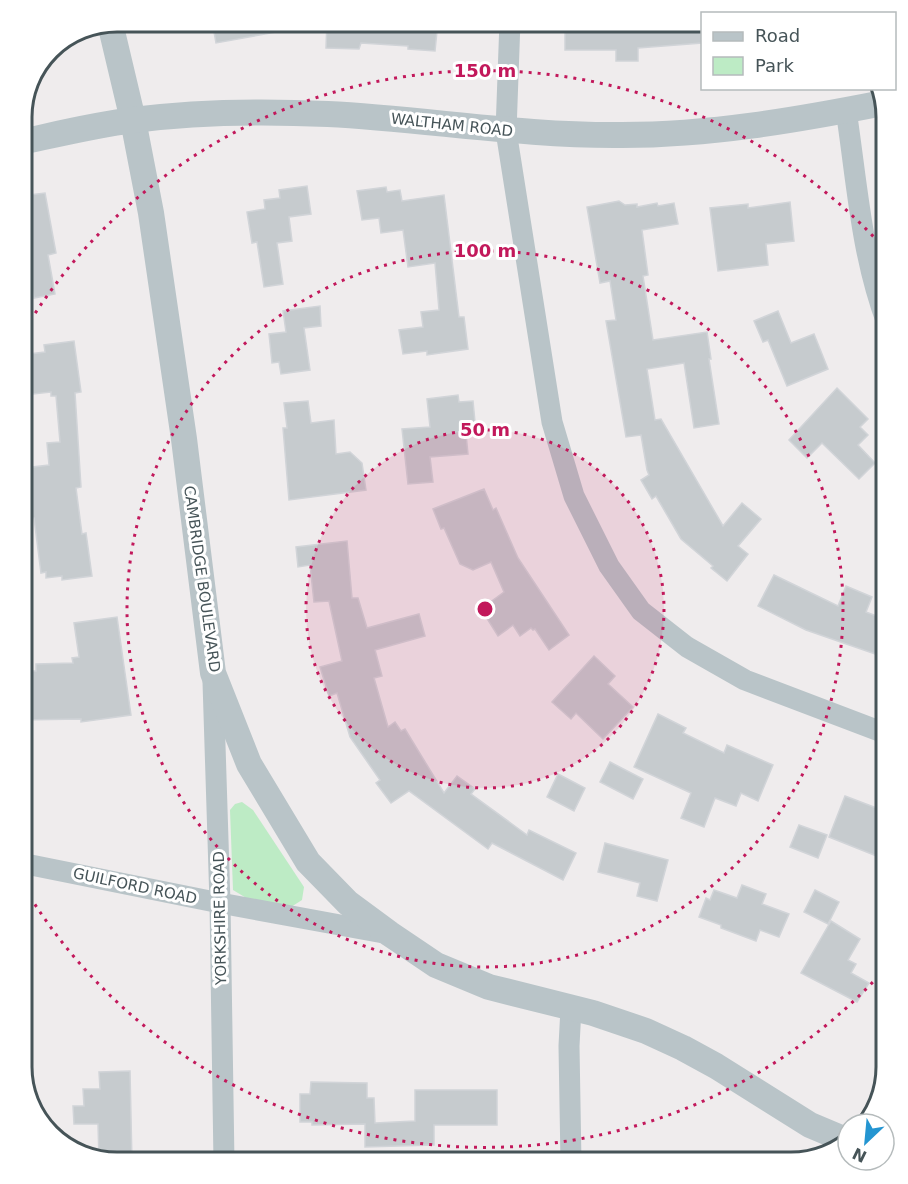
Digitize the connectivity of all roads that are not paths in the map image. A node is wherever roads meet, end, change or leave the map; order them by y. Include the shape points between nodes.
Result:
1 (112, 32) edge
2 (510, 32) edge
3 (876, 104) edge
4 (846, 110) junction
5 (133, 120) junction
6 (506, 131) junction
7 (32, 140) edge
8 (876, 294) edge
9 (213, 673) junction
10 (876, 730) edge
11 (32, 865) edge
12 (220, 903) junction
13 (390, 934) junction
14 (571, 1008) junction
15 (836, 1136) edge
16 (224, 1152) edge
17 (571, 1152) edge

1 - 5 street, CAMBRIDGE BOULEVARD
2 - 6 street
3 - 4 street, WALTHAM ROAD
4 - 6 street, WALTHAM ROAD via 710,131 622,135
4 - 8 street via 864,244
5 - 6 street, WALTHAM ROAD via 241,113 326,114
5 - 7 street, WALTHAM ROAD
5 - 9 street, CAMBRIDGE BOULEVARD via 151,213 184,439
6 - 10 street via 552,422 574,496 609,566 641,611 687,647 745,680
9 - 12 street, YORKSHIRE ROAD
9 - 13 street, CAMBRIDGE BOULEVARD via 249,765 308,862 348,903
11 - 12 street, GUILFORD ROAD
12 - 13 street, GUILFORD ROAD
12 - 16 street, YORKSHIRE ROAD
13 - 14 street, CAMBRIDGE BOULEVARD via 436,964 480,984
14 - 15 street, CAMBRIDGE BOULEVARD via 683,1047 810,1125
14 - 17 street

